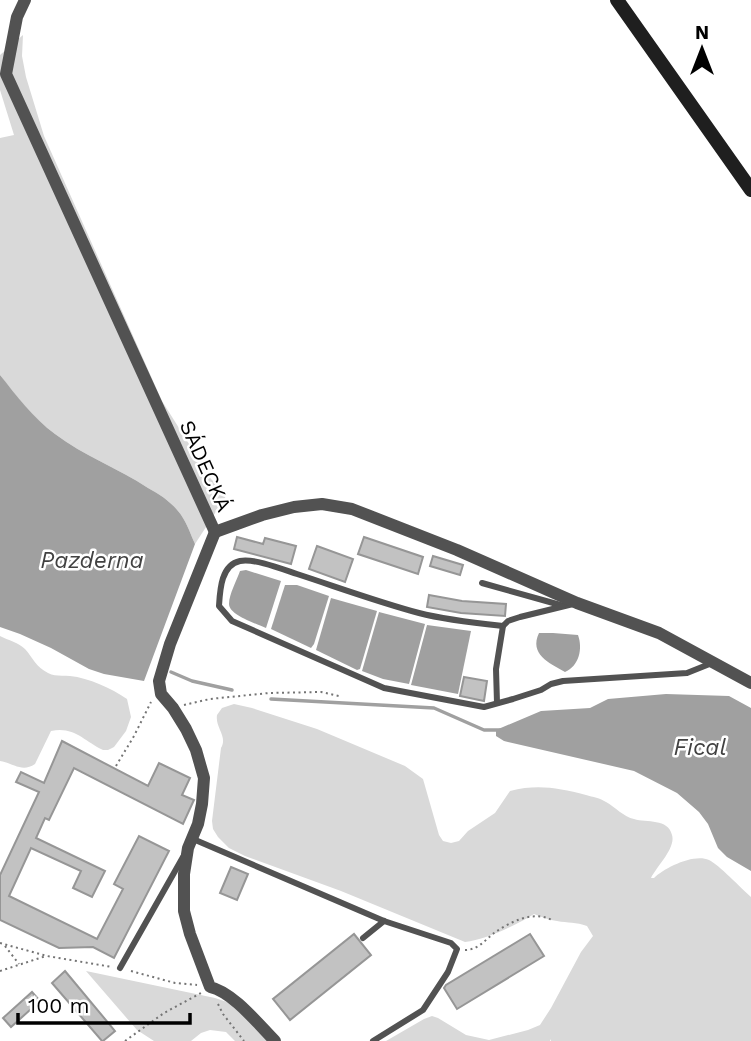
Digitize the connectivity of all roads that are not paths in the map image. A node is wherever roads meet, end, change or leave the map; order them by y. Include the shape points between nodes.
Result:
1 (25, 0) edge
2 (617, 0) edge
3 (751, 190) edge
4 (215, 532) junction
5 (482, 583) dead end
6 (570, 604) junction
7 (503, 626) junction
8 (714, 662) junction
9 (751, 683) edge
10 (497, 703) junction
11 (191, 843) junction
12 (384, 921) junction
13 (363, 937) dead end
14 (120, 968) dead end
15 (275, 1041) edge
16 (373, 1041) edge

1 - 4 street, SÁDECKÁ via 17,17 6,74
2 - 3 main road
4 - 6 street, SÁDECKÁ via 294,507 323,504 352,509 457,550
4 - 11 street via 159,681 161,694 196,750 204,778
5 - 6 lane
6 - 7 lane
6 - 8 street, SÁDECKÁ via 659,633
7 - 10 lane via 496,669
7 - 10 lane via 419,613 248,560 230,566 220,594 219,606 232,621 384,688 484,707
8 - 9 street, SÁDECKÁ
8 - 10 lane via 687,673 563,681
11 - 12 lane
11 - 14 lane
11 - 15 street via 184,874 184,911 190,934 214,988 233,999
12 - 13 lane
12 - 16 lane via 457,949 423,1010

